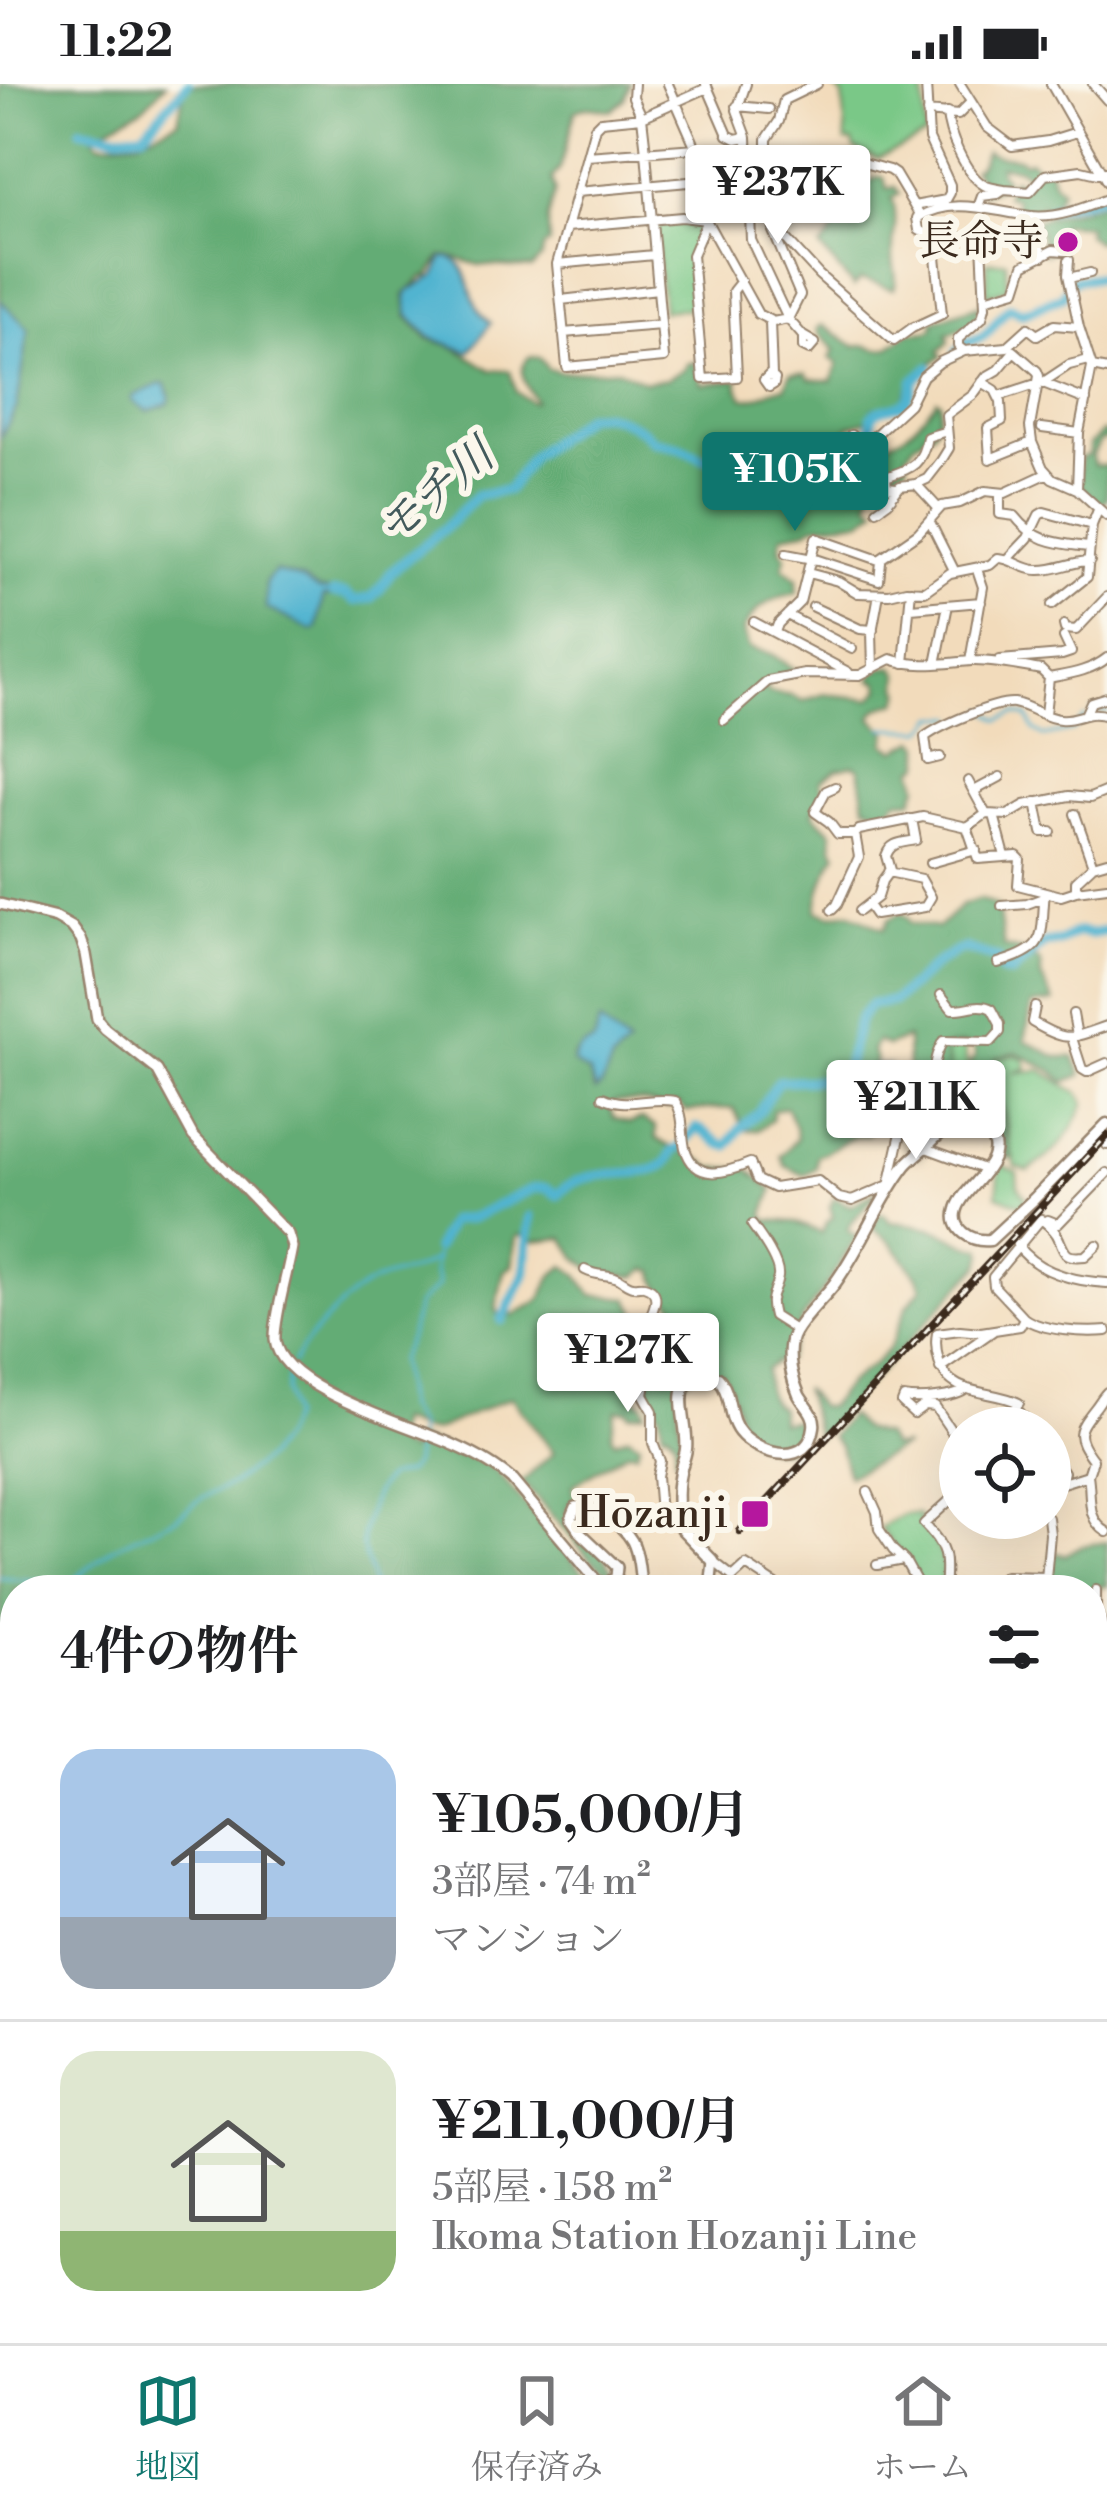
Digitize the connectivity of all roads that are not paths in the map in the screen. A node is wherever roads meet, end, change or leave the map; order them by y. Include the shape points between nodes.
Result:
1 (634, 84) edge
2 (668, 84) edge
3 (746, 84) edge
4 (818, 84) edge
5 (926, 84) edge
6 (961, 84) edge
7 (1051, 84) edge
8 (1093, 84) edge
9 (706, 86) edge
10 (1107, 100) edge
11 (676, 102) junction
12 (970, 103) junction
13 (736, 106) junction
14 (769, 109) dead end
15 (927, 112) junction
16 (947, 113) junction
17 (641, 117) junction
18 (1077, 132) junction
19 (747, 137) junction
20 (697, 148) junction
21 (646, 152) junction
22 (587, 156) junction
23 (747, 167) junction
24 (1106, 175) edge
25 (711, 180) junction
26 (648, 185) junction
27 (1004, 190) junction
28 (577, 192) junction
29 (1107, 199) edge
30 (914, 206) junction
31 (978, 207) junction
32 (920, 216) junction
33 (1032, 216) junction
34 (651, 220) junction
35 (706, 220) junction
36 (567, 227) junction
37 (775, 227) junction
38 (934, 237) junction
39 (654, 255) junction
40 (1043, 256) junction
41 (557, 264) junction
42 (1090, 273) dead end
43 (741, 281) junction
44 (1070, 281) junction
45 (658, 289) junction
46 (985, 299) junction
47 (561, 300) junction
48 (788, 319) junction
49 (770, 322) junction
50 (661, 325) junction
51 (1078, 327) junction
52 (563, 333) junction
53 (803, 336) dead end
54 (1010, 349) junction
55 (964, 351) junction
56 (1091, 363) junction
57 (1107, 370) edge
58 (772, 376) dead end
59 (1040, 381) junction
60 (982, 382) junction
61 (999, 396) junction
62 (1086, 400) junction
63 (1042, 428) dead end
64 (946, 431) junction
65 (1079, 433) junction
66 (851, 435) dead end
67 (1032, 442) junction
68 (1046, 474) junction
69 (916, 484) junction
70 (896, 488) junction
71 (1077, 489) junction
72 (1000, 494) junction
73 (939, 509) junction
74 (877, 510) dead end
75 (1103, 513) edge
76 (930, 522) junction
77 (1092, 525) junction
78 (1032, 531) junction
79 (1088, 547) junction
80 (786, 554) dead end
81 (1009, 558) junction
82 (811, 559) junction
83 (879, 560) junction
84 (1090, 561) junction
85 (977, 569) junction
86 (955, 572) junction
87 (808, 573) junction
88 (911, 590) junction
89 (879, 595) junction
90 (1107, 597) edge
91 (980, 602) junction
92 (948, 605) junction
93 (1052, 605) dead end
94 (813, 607) dead end
95 (911, 608) junction
96 (788, 615) junction
97 (754, 622) dead end
98 (1064, 625) dead end
99 (873, 630) junction
100 (775, 632) junction
101 (1064, 637) dead end
102 (840, 643) junction
103 (852, 649) dead end
104 (1107, 658) edge
105 (830, 662) junction
106 (970, 662) junction
107 (985, 662) junction
108 (904, 663) junction
109 (936, 664) junction
110 (873, 669) junction
111 (854, 675) junction
112 (1048, 678) junction
113 (1107, 697) edge
114 (1086, 713) junction
115 (1045, 714) junction
116 (1107, 716) edge
117 (724, 720) dead end
118 (940, 757) dead end
119 (1000, 777) dead end
120 (971, 786) junction
121 (835, 787) dead end
122 (1107, 791) edge
123 (956, 794) dead end
124 (1036, 802) junction
125 (1075, 814) dead end
126 (990, 815) junction
127 (912, 819) junction
128 (968, 827) junction
129 (1051, 832) dead end
130 (855, 834) junction
131 (976, 850) junction
132 (1005, 856) junction
133 (1107, 861) edge
134 (930, 862) dead end
135 (1093, 865) junction
136 (888, 872) junction
137 (1107, 887) edge
138 (1076, 891) junction
139 (1044, 895) junction
140 (0, 904) edge
141 (1002, 906) dead end
142 (832, 910) dead end
143 (1000, 962) dead end
144 (941, 995) dead end
145 (1035, 1007) dead end
146 (1073, 1014) dead end
147 (1107, 1026) edge
148 (1074, 1037) junction
149 (1107, 1063) edge
150 (945, 1093) junction
151 (603, 1097) dead end
152 (963, 1120) junction
153 (903, 1124) junction
154 (1107, 1124) edge
155 (926, 1148) junction
156 (986, 1170) junction
157 (1107, 1173) edge
158 (888, 1189) junction
159 (1024, 1208) junction
160 (1040, 1219) junction
161 (752, 1225) dead end
162 (1097, 1244) dead end
163 (1017, 1245) junction
164 (585, 1270) dead end
165 (1107, 1283) edge
166 (1024, 1318) junction
167 (795, 1330) junction
168 (994, 1330) junction
169 (1107, 1330) edge
170 (940, 1367) junction
171 (967, 1388) junction
172 (1107, 1392) edge
173 (1019, 1407) edge
174 (939, 1413) edge
175 (1088, 1475) junction
176 (1071, 1480) edge
177 (868, 1492) dead end
178 (939, 1510) edge
179 (680, 1528) junction
180 (1107, 1532) edge
181 (939, 1538) edge
182 (940, 1539) edge
183 (1049, 1539) edge
184 (713, 1561) junction
185 (905, 1561) junction
186 (877, 1565) dead end
187 (592, 1575) edge
188 (616, 1575) edge
189 (638, 1575) edge
190 (712, 1575) edge
191 (732, 1575) edge
192 (734, 1575) edge
193 (761, 1575) edge
194 (913, 1575) edge
195 (945, 1575) edge
196 (1045, 1575) edge

1 - 17 street
2 - 11 street
3 - 13 street
4 - 23 street via 784,100 756,167
5 - 15 street
6 - 12 street
7 - 18 street
8 - 10 street
9 - 11 street
9 - 19 street via 728,135
11 - 17 street
11 - 20 street
12 - 16 street via 960,114
12 - 18 street via 1012,146
13 - 14 street
13 - 19 street
15 - 16 street
15 - 30 street via 950,193
16 - 27 street via 970,171
17 - 21 street
17 - 22 street via 601,121
18 - 24 street
19 - 23 street
20 - 21 street
20 - 25 street
21 - 22 street
21 - 26 street
22 - 28 street
23 - 48 street via 751,240
24 - 27 street via 1057,172 1030,192
25 - 26 street
25 - 35 street via 715,201
26 - 28 street
26 - 34 street
27 - 31 street via 982,196
28 - 36 street
29 - 33 street
30 - 32 street
30 - 37 street via 890,170 815,151 808,162 815,198
31 - 32 street via 945,206
31 - 33 street
32 - 38 street via 919,230
33 - 40 street
34 - 35 street
34 - 36 street
34 - 39 street
35 - 43 street
35 - 43 street via 692,255 703,380 737,377 733,291
36 - 41 street
37 - 38 street via 894,341 943,313
37 - 48 street via 800,292
38 - 46 street via 979,238
39 - 41 street
39 - 45 street
40 - 44 street via 1067,255
40 - 46 street via 1024,265 1016,290
41 - 47 street
42 - 44 street
43 - 49 street
44 - 51 street
45 - 47 street
45 - 50 street
46 - 55 street via 982,318 958,339
47 - 52 street
48 - 49 street
48 - 53 street
49 - 58 street
50 - 52 street
50 - 52 street via 664,358 567,367
51 - 54 street via 1054,325 1037,335 1028,328
51 - 56 street
54 - 55 street
54 - 59 street
54 - 60 street
55 - 66 street via 923,376 909,404 870,440
56 - 57 street
56 - 59 street
56 - 62 street
59 - 61 street
59 - 62 street
59 - 67 street
60 - 61 street
60 - 64 street via 946,416
61 - 67 street via 1003,417 988,426 990,459
62 - 65 street
63 - 65 street
64 - 69 street via 946,454
64 - 70 street via 927,437 909,470 886,477 887,488
65 - 71 street
67 - 68 street
68 - 71 street
68 - 72 street
69 - 70 street
69 - 73 street
70 - 74 street
71 - 75 street
72 - 73 street via 985,491
72 - 78 street via 1000,514
73 - 76 street
75 - 77 street
76 - 83 street
76 - 86 street
77 - 78 street via 1044,512
77 - 79 street
78 - 79 street via 1050,544
78 - 81 street
79 - 84 street
80 - 82 street
81 - 84 street via 1038,571
81 - 85 street
82 - 83 street via 817,537
82 - 83 street via 879,580
82 - 87 street
84 - 93 street via 1087,577
85 - 86 street
85 - 91 street
86 - 88 street via 925,591
87 - 89 street
87 - 96 street
88 - 89 street
88 - 95 street
89 - 99 street
90 - 98 street via 1076,630
91 - 92 street
91 - 106 street
92 - 95 street
92 - 109 street
94 - 99 street
95 - 108 street
96 - 100 street
96 - 102 street
97 - 100 street
99 - 110 street
100 - 105 street
101 - 107 street via 1071,652 1062,655
102 - 103 street
102 - 105 street
104 - 112 street
105 - 111 street
106 - 107 street
106 - 109 street
107 - 112 street via 1041,670
108 - 109 street
108 - 110 street via 889,659
110 - 111 street
111 - 117 street via 768,680
112 - 115 street
113 - 114 street
114 - 115 street via 1064,720
114 - 116 street
115 - 118 street via 1010,703 988,706 925,737 928,760
119 - 120 street
120 - 123 street
120 - 126 street
121 - 130 street via 815,812 838,835
122 - 124 street
124 - 126 street
124 - 129 street via 1042,832
125 - 135 street
126 - 128 street
126 - 132 street
127 - 128 street
127 - 130 street
127 - 136 street via 916,840 890,849
128 - 131 street
130 - 142 street via 859,857
131 - 132 street via 977,859
131 - 134 street
132 - 139 street via 1019,859 1018,885
133 - 135 street
135 - 138 street
136 - 136 street via 863,908 875,915 925,907 931,897 921,879
137 - 138 street
138 - 139 street
139 - 141 street
139 - 143 street via 1042,937
140 - 187 street via 72,927 86,954 97,1019 157,1070 193,1136 288,1234 275,1341 286,1364 346,1401 497,1467
144 - 150 street via 952,1009 992,1009 1000,1024 991,1042 944,1041 933,1067
145 - 148 street via 1032,1022
146 - 148 street
147 - 148 street
148 - 149 street via 1082,1070
150 - 152 street
150 - 153 street
151 - 158 street via 675,1101 685,1145 707,1173 750,1163 757,1180 774,1188 818,1181 852,1202
152 - 155 main road
152 - 156 main road via 991,1135
153 - 155 street
153 - 158 street
154 - 159 main road
155 - 156 street
155 - 158 main road
156 - 159 main road via 956,1210 965,1235 990,1240
157 - 160 street via 1058,1224
158 - 167 main road via 844,1271
159 - 160 street
160 - 162 street via 1067,1256 1085,1256
160 - 163 street
161 - 167 street via 779,1275 773,1316
163 - 165 street via 1047,1270
163 - 166 street via 993,1282
164 - 179 street via 654,1296 644,1330 651,1352 644,1395 653,1411 660,1513
166 - 168 street
166 - 169 street via 1044,1328
167 - 179 main road via 791,1367 814,1420 809,1441 794,1454 762,1450 736,1429 722,1381 696,1378 680,1402 687,1445
168 - 170 street
168 - 170 street via 938,1333
170 - 171 street
171 - 173 street via 1007,1396
171 - 174 street via 951,1397 904,1397 914,1414 926,1406
172 - 175 street via 1079,1432 1094,1460
175 - 176 street
175 - 180 street via 1092,1517
177 - 185 street via 879,1529
178 - 181 street via 924,1524
179 - 184 main road
182 - 195 street
183 - 196 street
184 - 190 street
184 - 191 street
185 - 186 street
185 - 194 street
188 - 189 street via 580,1532 571,1515 576,1507 628,1534
192 - 193 street via 746,1565

